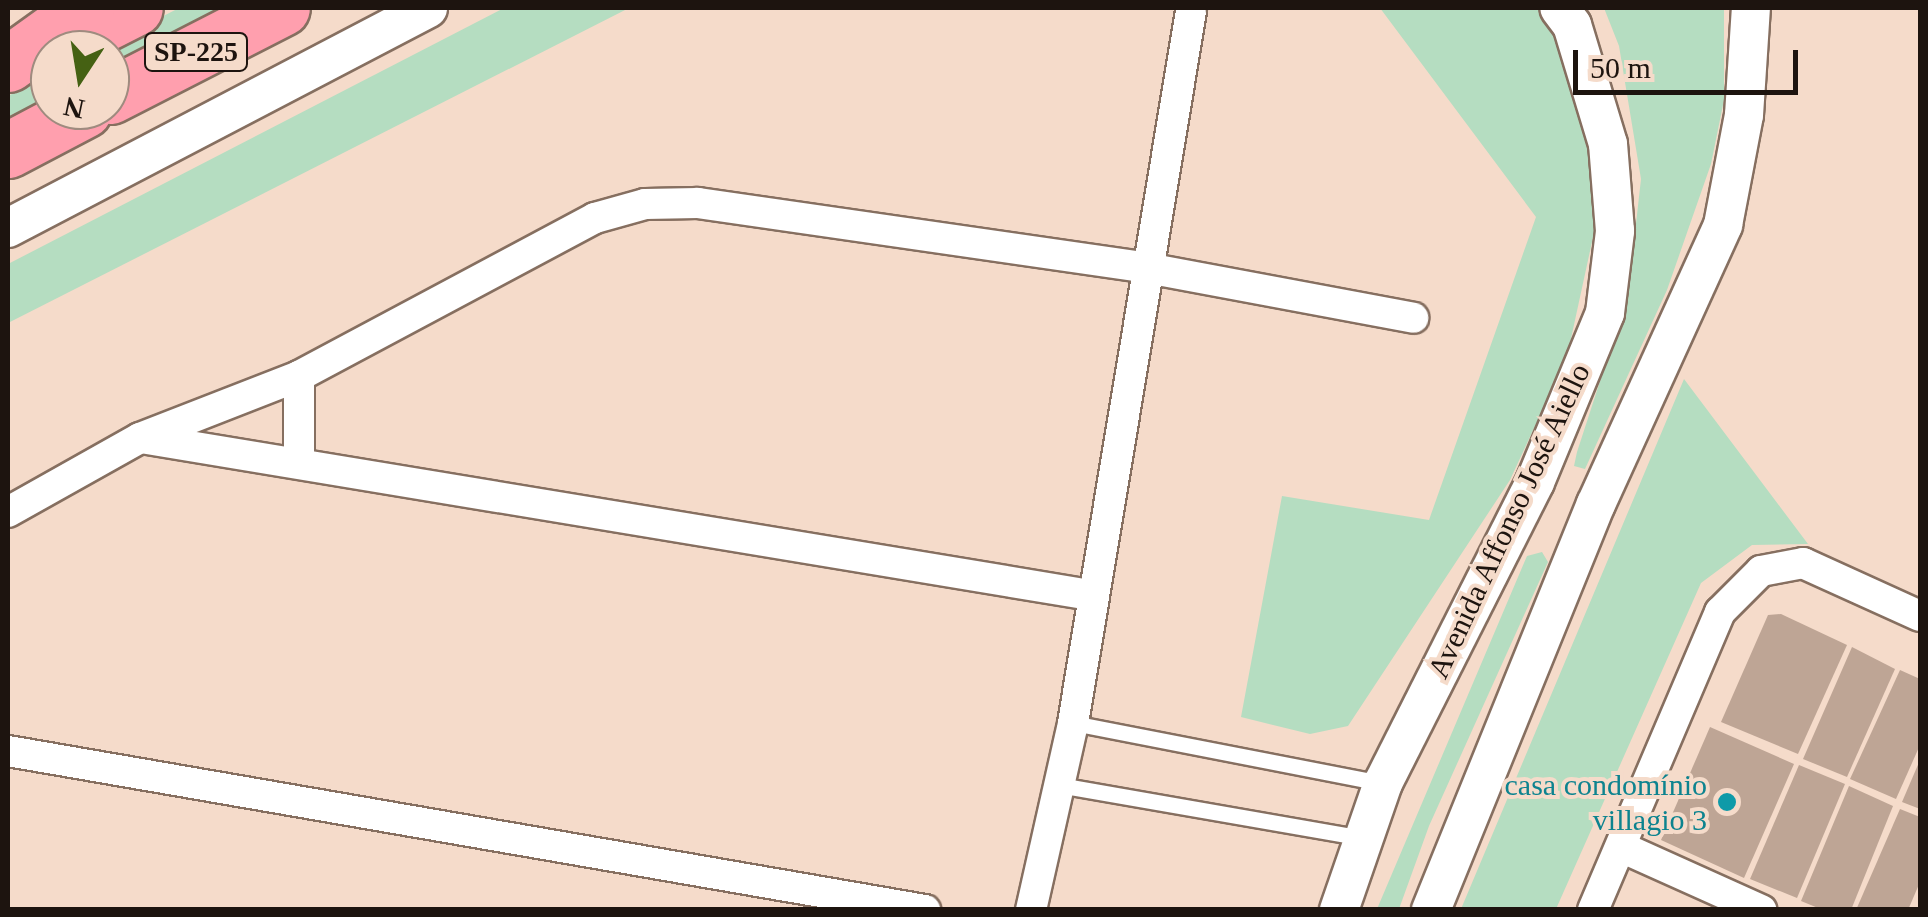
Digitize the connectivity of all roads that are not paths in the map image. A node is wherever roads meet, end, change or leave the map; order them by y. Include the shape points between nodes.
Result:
1 (86, 8) edge
2 (135, 8) edge
3 (282, 8) edge
4 (428, 8) edge
5 (1559, 8) edge
6 (1750, 8) edge
7 (1191, 11) dead end
8 (91, 30) edge
9 (8, 64) edge
10 (130, 86) edge
11 (46, 130) edge
12 (8, 150) edge
13 (8, 228) edge
14 (1146, 268) junction
15 (1413, 318) dead end
16 (300, 376) junction
17 (140, 438) junction
18 (299, 463) junction
19 (1535, 482) junction
20 (1596, 504) junction
21 (8, 512) edge
22 (1090, 595) junction
23 (1920, 616) edge
24 (1074, 724) junction
25 (8, 751) edge
26 (1382, 782) junction
27 (1060, 785) junction
28 (1362, 838) junction
29 (1621, 847) junction
30 (925, 910) edge
31 (1031, 910) edge
32 (1339, 910) edge
33 (1431, 910) edge
34 (1592, 910) edge
35 (1761, 910) edge

1 - 9 highway
2 - 8 highway, SP-225
3 - 10 highway, SP-225
4 - 13 street
5 - 19 street, Avenida Affonso José Aiello via 1597,96 1615,231 1605,313
6 - 20 street via 1744,115 1723,225
7 - 14 street
11 - 12 highway
14 - 15 street
14 - 16 street via 698,203 645,204 595,218
14 - 22 street
16 - 17 street
16 - 18 street
17 - 18 street
17 - 21 street
18 - 22 street
19 - 20 street
19 - 26 street, Avenida Affonso José Aiello
20 - 33 street
22 - 24 street
23 - 29 street via 1802,563 1762,571 1720,612
24 - 26 lane
24 - 27 street
25 - 30 street
26 - 28 street, Avenida Affonso José Aiello
27 - 28 lane
27 - 31 street
28 - 32 street, Avenida Affonso José Aiello
29 - 34 street
29 - 35 street

